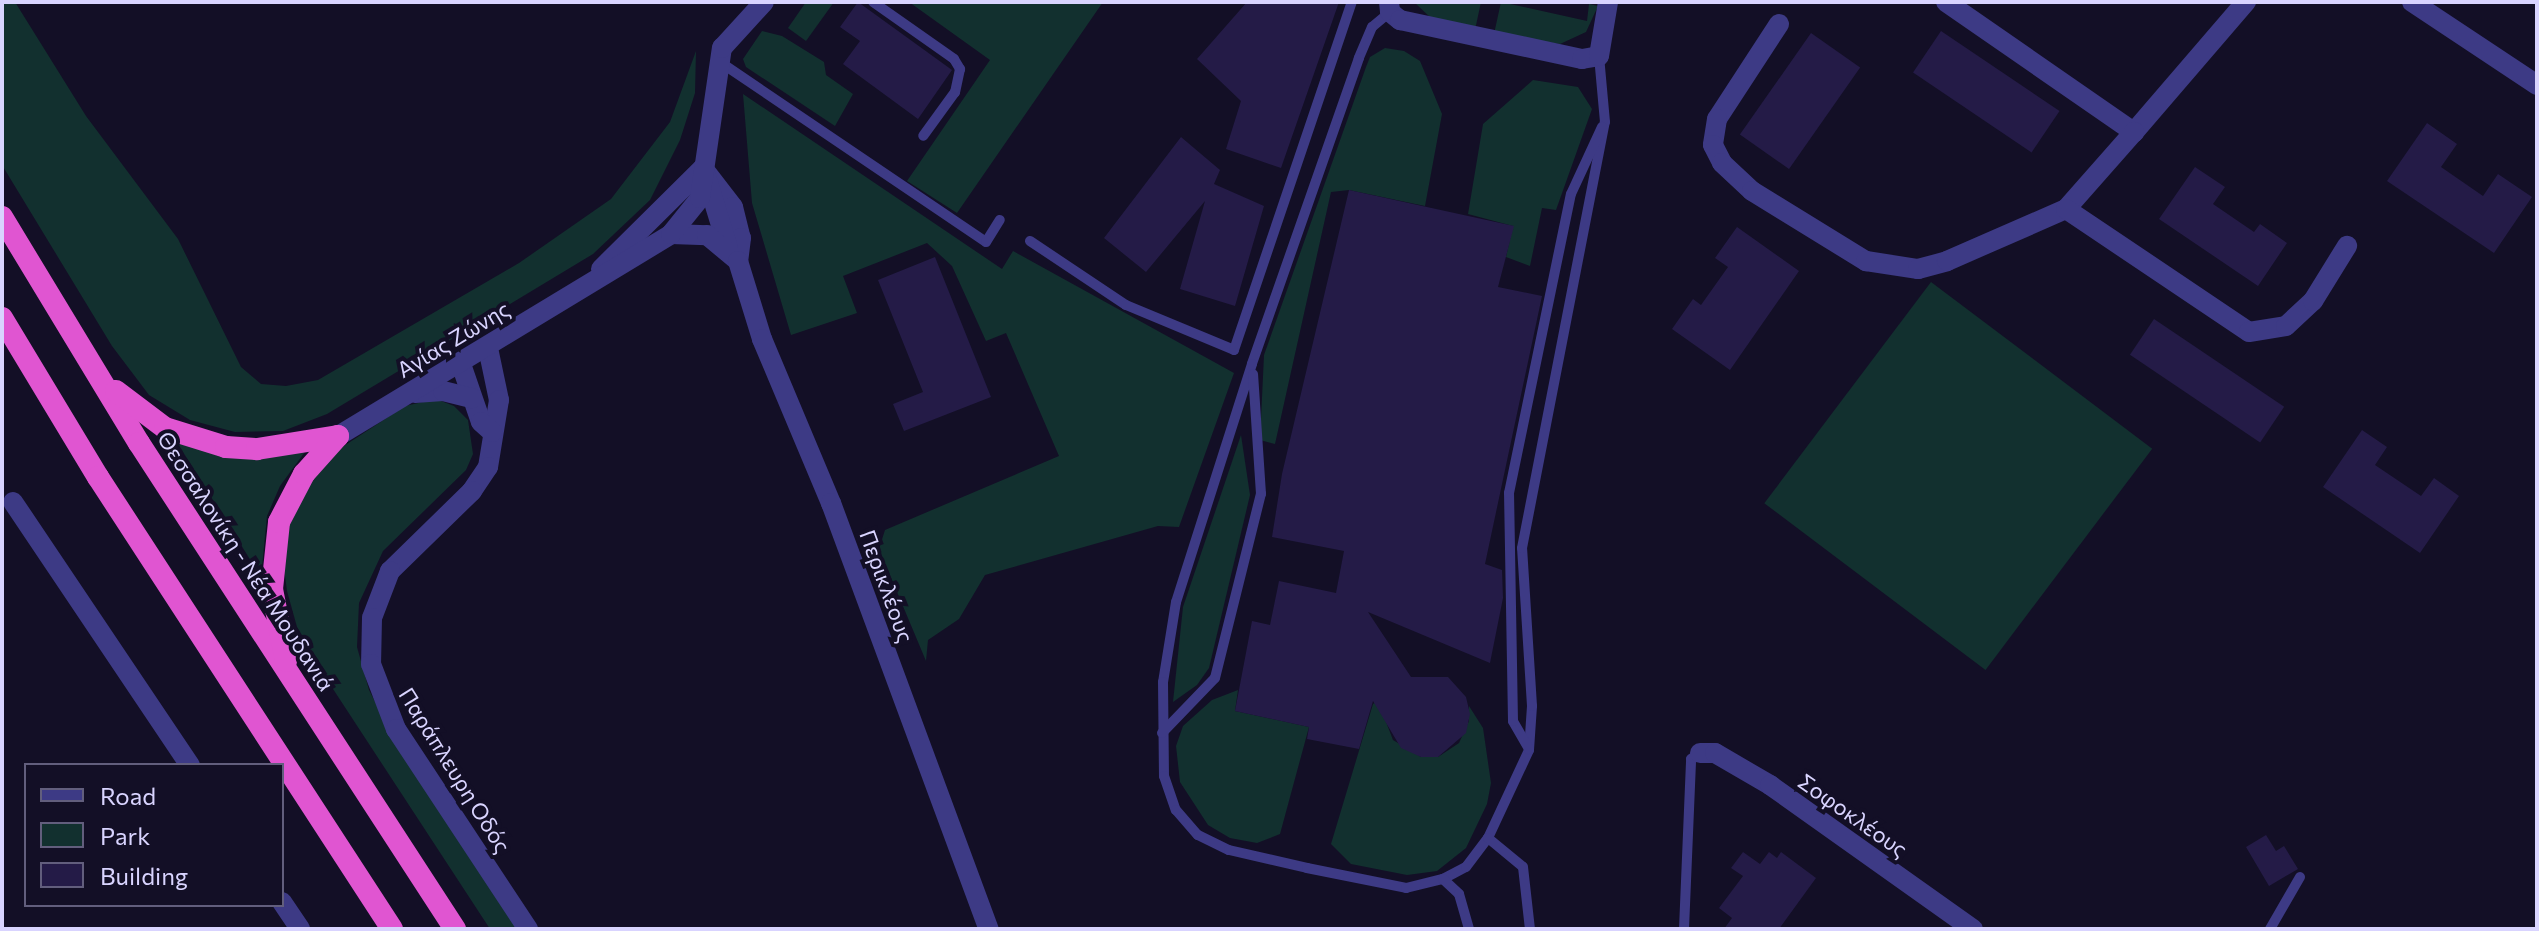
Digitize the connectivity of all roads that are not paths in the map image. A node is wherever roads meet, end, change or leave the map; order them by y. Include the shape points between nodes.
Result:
1 (764, 2) edge
2 (873, 2) edge
3 (1352, 2) edge
4 (1608, 2) edge
5 (1946, 2) edge
6 (2246, 2) edge
7 (2412, 2) edge
8 (1390, 7) edge
9 (1779, 24) dead end
10 (1599, 56) junction
11 (720, 62) junction
12 (2537, 85) edge
13 (1605, 122) junction
14 (2134, 132) junction
15 (923, 136) dead end
16 (703, 168) junction
17 (2066, 209) junction
18 (2, 217) edge
19 (1000, 220) dead end
20 (671, 234) junction
21 (1030, 241) dead end
22 (2347, 246) dead end
23 (733, 255) junction
24 (592, 280) junction
25 (2, 318) edge
26 (488, 348) junction
27 (461, 364) junction
28 (1252, 364) junction
29 (103, 379) junction
30 (411, 393) junction
31 (472, 398) junction
32 (492, 432) junction
33 (338, 436) junction
34 (13, 502) dead end
35 (289, 676) junction
36 (1161, 735) junction
37 (1529, 750) junction
38 (1700, 753) joint
39 (189, 763) edge
40 (1488, 838) junction
41 (2300, 877) dead end
42 (1443, 879) junction
43 (284, 905) edge
44 (300, 929) edge
45 (392, 929) edge
46 (455, 929) edge
47 (528, 929) edge
48 (989, 929) edge
49 (1469, 929) edge
50 (1530, 929) edge
51 (1684, 929) edge
52 (1973, 929) edge
53 (2270, 929) edge

1 - 11 street via 722,48
2 - 15 lane via 960,69 955,92
3 - 21 lane via 1234,350 1126,305
4 - 10 street
5 - 14 street
6 - 14 street
7 - 12 street
8 - 10 street via 1400,20 1564,59
8 - 28 lane via 1372,27 1359,58
9 - 17 street via 1717,119 1713,145 1722,163 1752,191 1839,249 1891,268 1918,269
10 - 13 lane
11 - 16 street
11 - 19 lane via 986,242
13 - 37 lane via 1522,548 1532,706
13 - 37 lane via 1571,194 1509,493 1513,721
14 - 17 street
16 - 20 street via 700,198
16 - 23 street, Περικλέους
16 - 24 street
17 - 22 street via 2249,332 2272,333 2286,326 2313,301
18 - 29 highway, Θεσσαλονίκη - Νέα Μουδανιά
20 - 23 street via 696,231
20 - 24 street
23 - 48 street, Περικλέους
24 - 26 street, Αγίας Ζώνης
25 - 45 highway via 98,477
26 - 27 street, Αγίας Ζώνης
26 - 32 street, Παράπλευρη Οδός via 499,400
27 - 30 street, Αγίας Ζώνης
27 - 31 street
28 - 36 lane via 1176,602
28 - 36 lane via 1261,494 1215,678
29 - 33 highway via 165,428 197,441 257,449
29 - 35 highway, Θεσσαλονίκη - Νέα Μουδανιά
30 - 31 street via 443,391
30 - 33 street, Αγίας Ζώνης
31 - 32 street via 481,422
32 - 47 street, Παράπλευρη Οδός via 484,475 390,571 372,618 371,664 396,729
33 - 35 highway via 304,474 279,522 272,589
34 - 39 street
35 - 46 highway, Θεσσαλονίκη - Νέα Μουδανιά
36 - 42 lane via 1164,776 1176,810 1198,835 1229,850 1406,888
37 - 40 lane
38 - 51 lane via 1691,759
38 - 52 street, Σοφοκλέους via 1715,753 1770,785
40 - 42 lane via 1466,867
40 - 50 lane via 1523,867
41 - 53 lane
42 - 49 lane via 1459,894
43 - 44 street

